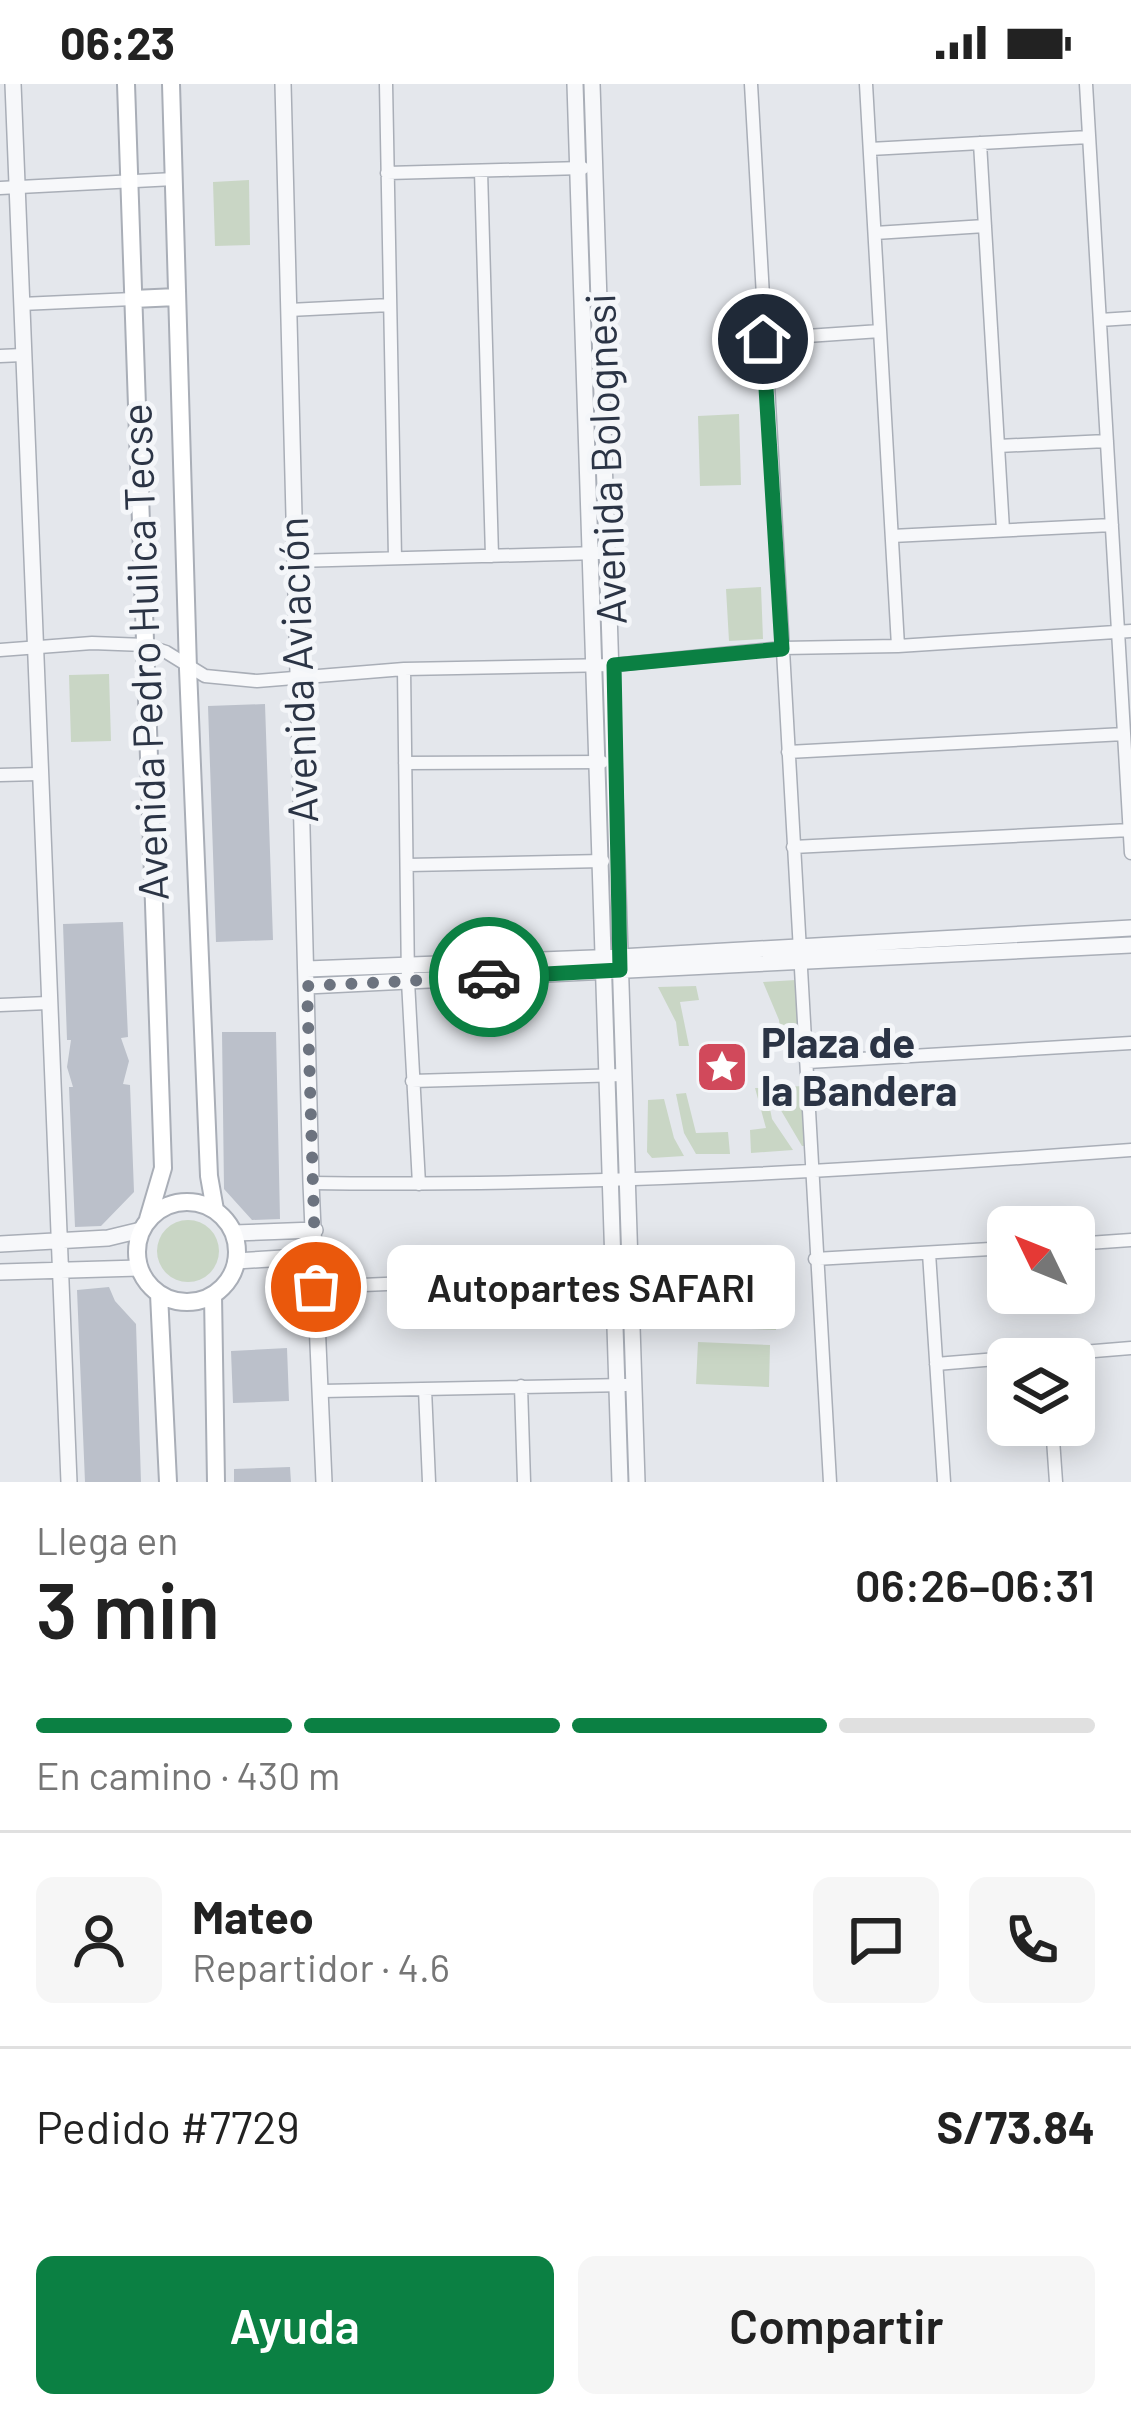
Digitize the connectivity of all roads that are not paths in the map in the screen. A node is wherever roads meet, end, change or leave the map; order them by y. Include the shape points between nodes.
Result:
1 (13, 84) edge
2 (126, 84) edge
3 (171, 84) edge
4 (283, 84) edge
5 (386, 84) edge
6 (575, 84) edge
7 (592, 84) edge
8 (751, 84) edge
9 (866, 84) edge
10 (1086, 84) edge
11 (1089, 137) junction
12 (980, 143) junction
13 (870, 149) junction
14 (577, 168) junction
15 (596, 168) junction
16 (481, 171) junction
17 (387, 173) junction
18 (174, 179) junction
19 (129, 182) junction
20 (18, 187) junction
21 (0, 188) edge
22 (985, 226) junction
23 (875, 233) junction
24 (178, 297) junction
25 (133, 299) junction
26 (21, 304) junction
27 (390, 305) junction
28 (289, 310) junction
29 (1131, 318) edge
30 (1100, 320) junction
31 (880, 331) junction
32 (763, 339) junction
33 (23, 355) junction
34 (0, 356) edge
35 (1107, 441) junction
36 (998, 446) junction
37 (1112, 525) junction
38 (1003, 530) junction
39 (892, 536) junction
40 (610, 553) junction
41 (590, 554) junction
42 (492, 556) junction
43 (395, 559) junction
44 (294, 561) junction
45 (1125, 631) edge
46 (145, 645) junction
47 (898, 646) junction
48 (782, 649) junction
49 (0, 650) edge
50 (34, 650) junction
51 (593, 665) junction
52 (614, 665) junction
53 (188, 669) junction
54 (404, 669) junction
55 (297, 676) junction
56 (1124, 734) junction
57 (788, 752) junction
58 (596, 762) junction
59 (616, 762) junction
60 (405, 763) junction
61 (38, 774) junction
62 (0, 776) edge
63 (1130, 830) edge
64 (793, 847) junction
65 (1131, 853) edge
66 (618, 860) junction
67 (599, 861) junction
68 (406, 865) junction
69 (1131, 928) edge
70 (1131, 945) edge
71 (800, 954) junction
72 (611, 964) junction
73 (408, 973) junction
74 (307, 978) junction
75 (48, 1003) junction
76 (0, 1005) edge
77 (1131, 1043) edge
78 (808, 1062) junction
79 (615, 1075) junction
80 (412, 1082) junction
81 (1131, 1150) edge
82 (812, 1174) junction
83 (610, 1178) junction
84 (630, 1179) junction
85 (311, 1183) junction
86 (418, 1184) junction
87 (215, 1210) junction
88 (145, 1224) junction
89 (315, 1230) junction
90 (234, 1233) junction
91 (1131, 1240) edge
92 (58, 1243) junction
93 (1095, 1243) edge
94 (0, 1244) edge
95 (987, 1249) edge
96 (929, 1252) junction
97 (316, 1256) junction
98 (815, 1259) junction
99 (236, 1261) junction
100 (139, 1268) junction
101 (60, 1270) junction
102 (0, 1273) edge
103 (621, 1274) junction
104 (316, 1287) junction
105 (159, 1294) junction
106 (213, 1295) junction
107 (1131, 1348) edge
108 (1095, 1352) edge
109 (987, 1361) edge
110 (936, 1364) junction
111 (624, 1385) junction
112 (521, 1386) junction
113 (425, 1389) junction
114 (322, 1391) junction
115 (1053, 1446) edge
116 (69, 1482) edge
117 (168, 1482) edge
118 (216, 1482) edge
119 (325, 1482) edge
120 (429, 1482) edge
121 (524, 1482) edge
122 (620, 1482) edge
123 (637, 1482) edge
124 (830, 1482) edge
125 (944, 1482) edge
126 (1056, 1482) edge

1 - 20 street
2 - 19 main road, Avenida Pedro Huilca Tecse
3 - 18 main road, Avenida Pedro Huilca Tecse
4 - 28 street, Avenida Aviación
5 - 17 street
6 - 14 street, Avenida Bolognesi
7 - 15 street, Avenida Bolognesi
8 - 32 street
9 - 13 street
10 - 11 street
11 - 12 street
11 - 30 street
12 - 13 street
12 - 22 street
13 - 23 street
14 - 15 street
14 - 16 street
14 - 41 street, Avenida Bolognesi
15 - 40 street, Avenida Bolognesi
16 - 17 street
16 - 42 street
17 - 27 street
18 - 19 street
18 - 24 main road, Avenida Pedro Huilca Tecse
19 - 20 street
19 - 25 main road, Avenida Pedro Huilca Tecse
20 - 21 street
20 - 26 street
22 - 23 street
22 - 36 street
23 - 31 street
24 - 25 main road
24 - 53 main road, Avenida Pedro Huilca Tecse
25 - 26 street
25 - 46 main road, Avenida Pedro Huilca Tecse
26 - 33 street
27 - 28 street
27 - 43 street
28 - 44 street, Avenida Aviación
29 - 30 street
30 - 35 street
31 - 32 street
31 - 39 street
32 - 48 street
33 - 34 street
33 - 50 street
35 - 36 street
35 - 37 street
36 - 38 street
37 - 38 street
37 - 45 street
38 - 39 street
39 - 47 street
40 - 41 street
40 - 52 street, Avenida Bolognesi
41 - 42 street
41 - 51 street, Avenida Bolognesi
42 - 43 street
43 - 44 street
44 - 55 street, Avenida Aviación
45 - 47 street
45 - 56 street
46 - 50 street
46 - 53 street
46 - 88 main road, Avenida Pedro Huilca Tecse via 164,1168
47 - 48 street
48 - 52 street
48 - 57 street
49 - 50 street
50 - 61 street
51 - 52 street
51 - 54 street
51 - 58 street, Avenida Bolognesi
52 - 59 street, Avenida Bolognesi
53 - 55 street via 229,682
53 - 87 main road, Avenida Pedro Huilca Tecse
54 - 55 street
54 - 60 street
55 - 74 street, Avenida Aviación
56 - 57 street
56 - 63 street
57 - 64 street
58 - 59 street
58 - 60 street
58 - 67 street, Avenida Bolognesi
59 - 66 street, Avenida Bolognesi
60 - 68 street
61 - 62 street
61 - 75 street
63 - 64 street
63 - 65 street
64 - 71 street
66 - 67 street
66 - 72 street, Avenida Bolognesi
67 - 68 street
67 - 72 street, Avenida Bolognesi
68 - 73 street
69 - 71 street
70 - 71 street
71 - 72 street
71 - 78 street
72 - 73 street
72 - 79 street, Avenida Bolognesi
73 - 74 street
73 - 80 street
74 - 85 street, Avenida Aviación
75 - 76 street
75 - 92 street
77 - 78 street
78 - 82 street
79 - 80 street
79 - 83 street, Avenida Bolognesi
79 - 84 street, Avenida Bolognesi
80 - 86 street
81 - 82 street
82 - 84 street
82 - 98 street
83 - 84 street
83 - 86 street
83 - 103 street, Avenida Bolognesi
84 - 103 street, Avenida Bolognesi
85 - 86 street
85 - 89 street, Avenida Aviación
87 - 88 main road via 187,1201 159,1209
87 - 90 main road
88 - 92 street
88 - 100 main road via 136,1244
89 - 90 street
89 - 97 street, Avenida Aviación
90 - 99 main road
91 - 93 street
92 - 94 street
92 - 101 street
95 - 96 street
96 - 98 street
96 - 110 street
97 - 99 street
97 - 104 street, Avenida Aviación
98 - 124 street
99 - 106 main road
100 - 101 street
100 - 105 main road
101 - 102 street
101 - 116 street
103 - 104 street
103 - 111 street, Avenida Bolognesi
104 - 114 street, Avenida Aviación
105 - 106 main road via 186,1302
105 - 117 main road
106 - 118 main road
107 - 108 street
109 - 110 street
110 - 125 street
111 - 112 street
111 - 122 street, Avenida Bolognesi
111 - 123 street, Avenida Bolognesi
112 - 113 street
112 - 121 street
113 - 114 street
113 - 120 street
114 - 119 street, Avenida Aviación
115 - 126 street

